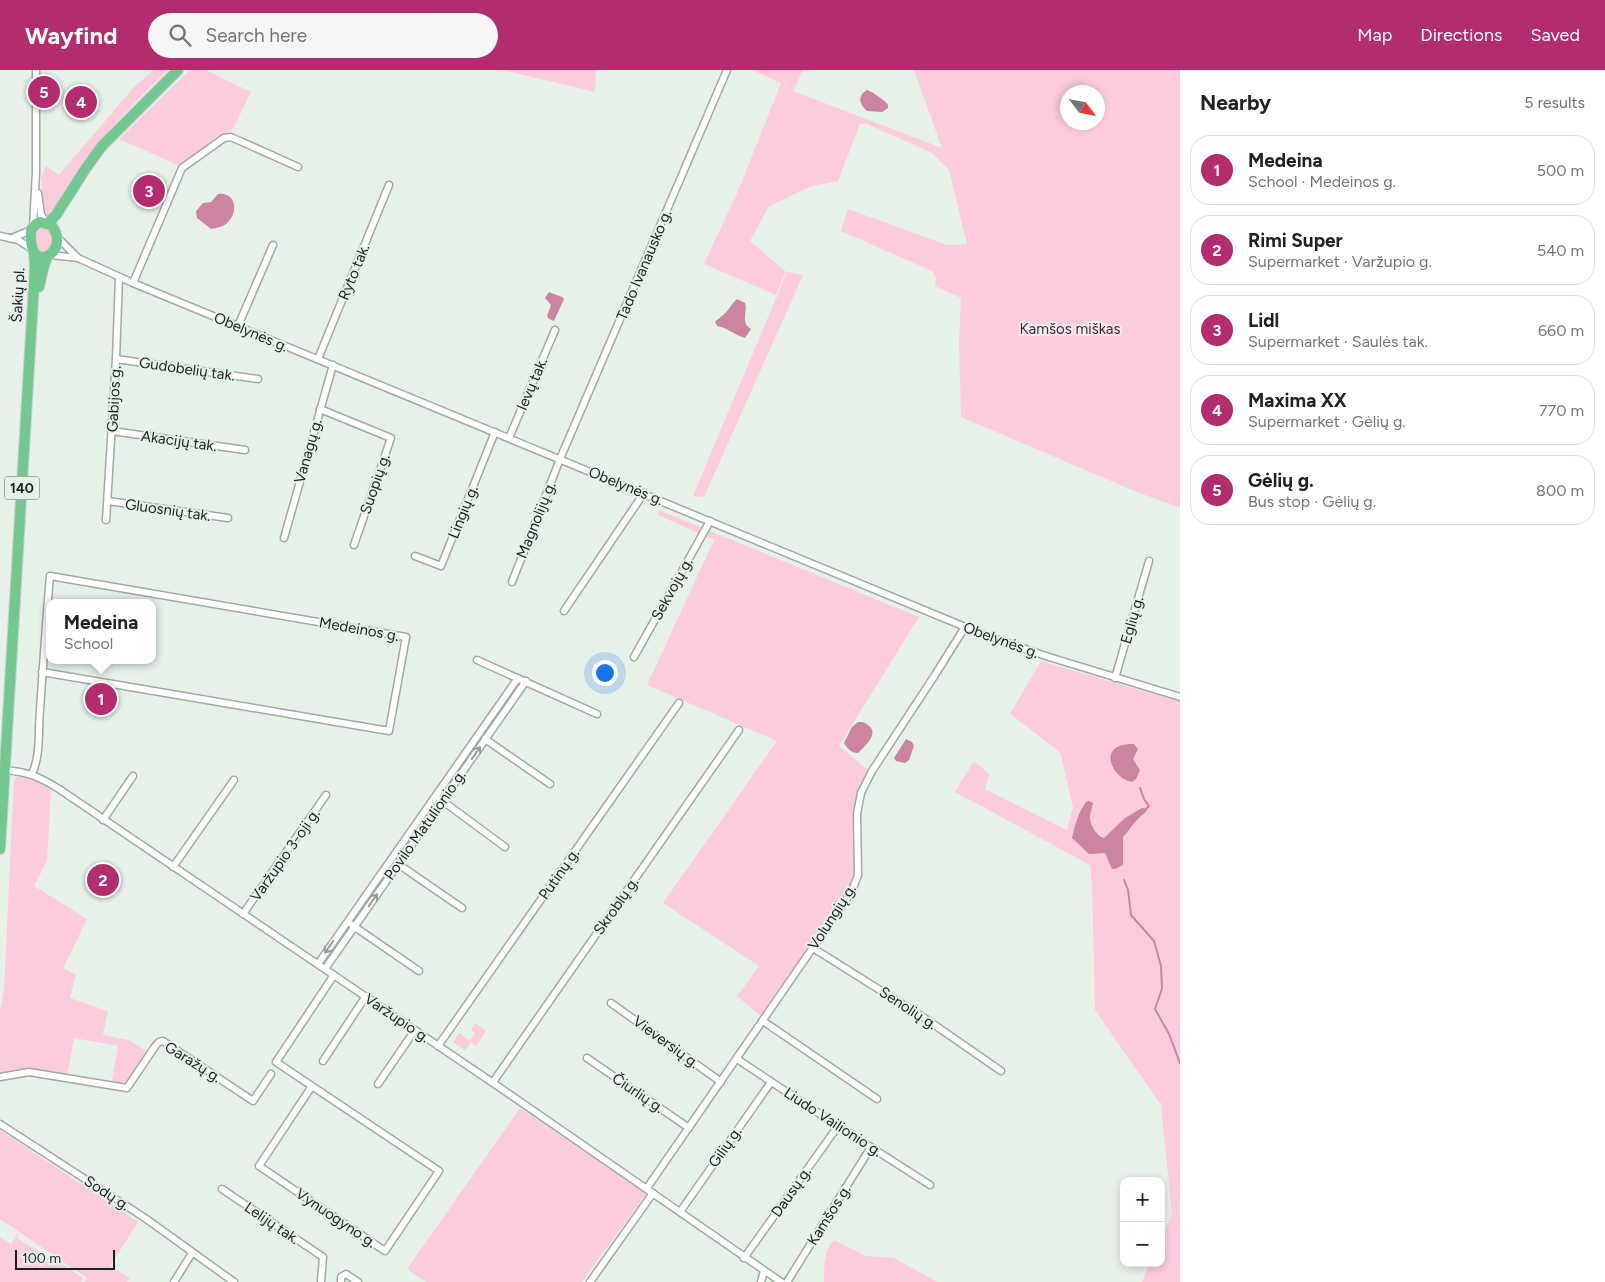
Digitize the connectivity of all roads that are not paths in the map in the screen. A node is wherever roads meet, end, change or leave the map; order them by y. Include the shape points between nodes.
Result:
1 (36, 70) edge
2 (178, 70) edge
3 (727, 70) edge
4 (298, 167) dead end
5 (86, 168) junction
6 (36, 173) junction
7 (389, 185) dead end
8 (47, 222) junction
9 (32, 228) junction
10 (56, 234) junction
11 (0, 236) edge
12 (11, 238) junction
13 (273, 245) dead end
14 (33, 251) junction
15 (49, 256) junction
16 (78, 258) junction
17 (119, 277) junction
18 (133, 283) junction
19 (238, 326) junction
20 (555, 330) dead end
21 (30, 340) junction
22 (116, 359) junction
23 (318, 359) junction
24 (333, 365) junction
25 (258, 379) dead end
26 (320, 409) junction
27 (112, 431) junction
28 (495, 432) junction
29 (509, 438) junction
30 (245, 450) dead end
31 (560, 459) junction
32 (644, 493) junction
33 (108, 501) junction
34 (228, 518) dead end
35 (106, 520) dead end
36 (710, 520) junction
37 (284, 538) dead end
38 (354, 545) dead end
39 (415, 556) dead end
40 (1149, 561) dead end
41 (512, 582) dead end
42 (48, 599) edge
43 (564, 611) dead end
44 (46, 624) edge
45 (965, 627) junction
46 (634, 657) dead end
47 (478, 660) dead end
48 (42, 672) junction
49 (518, 678) junction
50 (1115, 678) junction
51 (526, 682) junction
52 (1180, 697) edge
53 (679, 703) dead end
54 (597, 714) dead end
55 (739, 730) dead end
56 (486, 739) junction
57 (5, 770) junction
58 (32, 774) junction
59 (133, 776) dead end
60 (234, 780) dead end
61 (2, 784) edge
62 (550, 784) dead end
63 (326, 795) dead end
64 (436, 796) junction
65 (442, 801) junction
66 (103, 820) junction
67 (506, 847) dead end
68 (0, 848) edge
69 (398, 864) junction
70 (173, 867) junction
71 (462, 908) dead end
72 (243, 914) junction
73 (348, 921) junction
74 (355, 926) junction
75 (813, 948) junction
76 (318, 964) junction
77 (325, 969) junction
78 (418, 971) dead end
79 (334, 975) junction
80 (366, 996) junction
81 (611, 1003) dead end
82 (763, 1021) junction
83 (415, 1030) junction
84 (438, 1046) junction
85 (587, 1058) dead end
86 (737, 1059) junction
87 (323, 1061) dead end
88 (1001, 1071) dead end
89 (271, 1074) dead end
90 (0, 1077) edge
91 (493, 1082) junction
92 (721, 1082) junction
93 (771, 1082) junction
94 (378, 1084) dead end
95 (312, 1086) junction
96 (877, 1099) dead end
97 (0, 1124) edge
98 (838, 1126) junction
99 (689, 1128) junction
100 (871, 1147) junction
101 (930, 1185) dead end
102 (647, 1188) junction
103 (222, 1189) dead end
104 (652, 1193) junction
105 (680, 1212) junction
106 (192, 1253) junction
107 (744, 1258) junction
108 (764, 1271) junction
109 (174, 1282) edge
110 (234, 1282) edge
111 (321, 1282) edge
112 (340, 1282) edge
113 (358, 1282) edge
114 (590, 1282) edge
115 (761, 1282) edge
116 (781, 1282) edge
117 (787, 1282) edge

1 - 6 street
2 - 5 main road, 140 via 102,146
3 - 31 street, Tado Ivanausko g.
4 - 18 street via 231,137 224,138 184,166
5 - 8 main road, 140 via 56,214
5 - 10 main road, 140
6 - 8 street via 40,211 42,219
6 - 9 street
7 - 23 street, Ryto tak.
8 - 9 main road via 40,222
8 - 10 main road
9 - 12 street
9 - 14 main road, 140
10 - 15 main road, 140 via 55,249
10 - 16 street, Obelynės g.
11 - 12 street
12 - 14 street via 25,243
13 - 19 street
14 - 15 main road via 40,257
14 - 21 main road, Šakių pl. / 140
15 - 16 street, Obelynės g.
15 - 21 main road, Šakių pl. / 140 via 42,269
16 - 17 street, Obelynės g.
17 - 18 street, Obelynės g.
17 - 22 street, Gabijos g.
18 - 19 street, Obelynės g.
19 - 23 street, Obelynės g.
20 - 29 street, Ievų tak.
21 - 57 main road, Šakių pl. / 140
22 - 25 street, Gudobelių tak.
22 - 27 street, Gabijos g.
23 - 24 street, Obelynės g.
24 - 26 street, Vanagų g.
24 - 28 street, Obelynės g.
26 - 37 street, Vanagų g.
26 - 38 street, Suopių g. via 391,438
27 - 30 street, Akacijų tak.
27 - 33 street, Gabijos g.
28 - 29 street, Obelynės g.
28 - 39 street, Lingių g. via 441,566
29 - 31 street, Obelynės g.
31 - 32 street, Obelynės g.
31 - 41 street, Magnolijų g.
32 - 36 street, Obelynės g.
32 - 43 street
33 - 34 street, Gluosnių tak.
33 - 35 street, Gabijos g.
36 - 45 street, Obelynės g.
36 - 46 street, Sekvojų g.
40 - 50 street, Eglių g.
42 - 48 street, Medeinos g. via 50,576 406,637 389,731
44 - 48 street, Medeinos g.
45 - 50 street, Obelynės g.
45 - 75 street, Volungių g. via 865,784 857,814 856,883
47 - 49 street
48 - 58 street via 37,759
49 - 51 street
49 - 64 street, Povilo Matulionio g.
50 - 52 street, Obelynės g.
51 - 54 street
51 - 56 street, Povilo Matulionio g.
53 - 84 street, Putinų g.
55 - 91 street, Skroblų g.
56 - 62 street
65 -> 56 street, Povilo Matulionio g.
57 - 58 street, Varžupio g.
57 - 61 main road, Šakių pl. / 140
58 - 66 street, Varžupio g.
59 - 66 street
60 - 70 street
61 - 68 main road, Šakių pl. / 140
63 - 72 street, Varžupio 3-oji g.
64 - 65 street
64 - 73 street, Povilo Matulionio g.
65 - 67 street
65 - 69 street, Povilo Matulionio g.
66 - 70 street, Varžupio g.
69 - 71 street
74 -> 69 street, Povilo Matulionio g.
70 - 72 street, Varžupio g.
72 - 76 street, Varžupio g.
73 - 74 street
73 -> 76 street, Povilo Matulionio g.
74 - 77 street, Povilo Matulionio g.
74 - 78 street
75 - 82 street, Volungių g.
75 - 88 street, Senolių g.
76 - 77 street, Varžupio g.
77 - 79 street, Varžupio g.
79 - 80 street, Varžupio g.
79 - 95 street, Vynuogyno g. via 276,1062
80 - 83 street, Varžupio g.
80 - 87 street
81 - 92 street, Vieversių g.
82 - 86 street, Volungių g.
82 - 96 street
83 - 84 street, Varžupio g.
83 - 94 street
84 - 91 street, Varžupio g.
85 - 99 street, Čiurlių g.
86 - 92 street, Volungių g.
86 - 93 street, Liudo Vailionio g.
89 - 90 street, Garažų g. via 253,1101 163,1041 156,1045 127,1088 28,1072
91 - 102 street, Varžupio g.
92 - 99 street, Volungių g.
93 - 98 street, Liudo Vailionio g.
93 - 105 street, Gilių g.
95 - 95 street, Vynuogyno g. via 439,1171 385,1251 259,1166
97 - 106 street, Sodų g. via 145,1218
98 - 100 street, Liudo Vailionio g.
98 - 107 street, Dausų g.
99 - 102 street, Volungių g.
100 - 101 street, Liudo Vailionio g.
100 - 117 street, Kamšos g.
102 - 104 street, Varžupio g.
103 - 111 street, Lelijų tak. via 323,1257
104 - 105 street, Varžupio g.
104 - 114 street
105 - 107 street, Varžupio g.
106 - 109 street
106 - 110 street, Sodų g.
107 - 108 street, Varžupio g.
108 - 115 street
108 - 116 street, Varžupio g.
112 - 113 street via 346,1274

